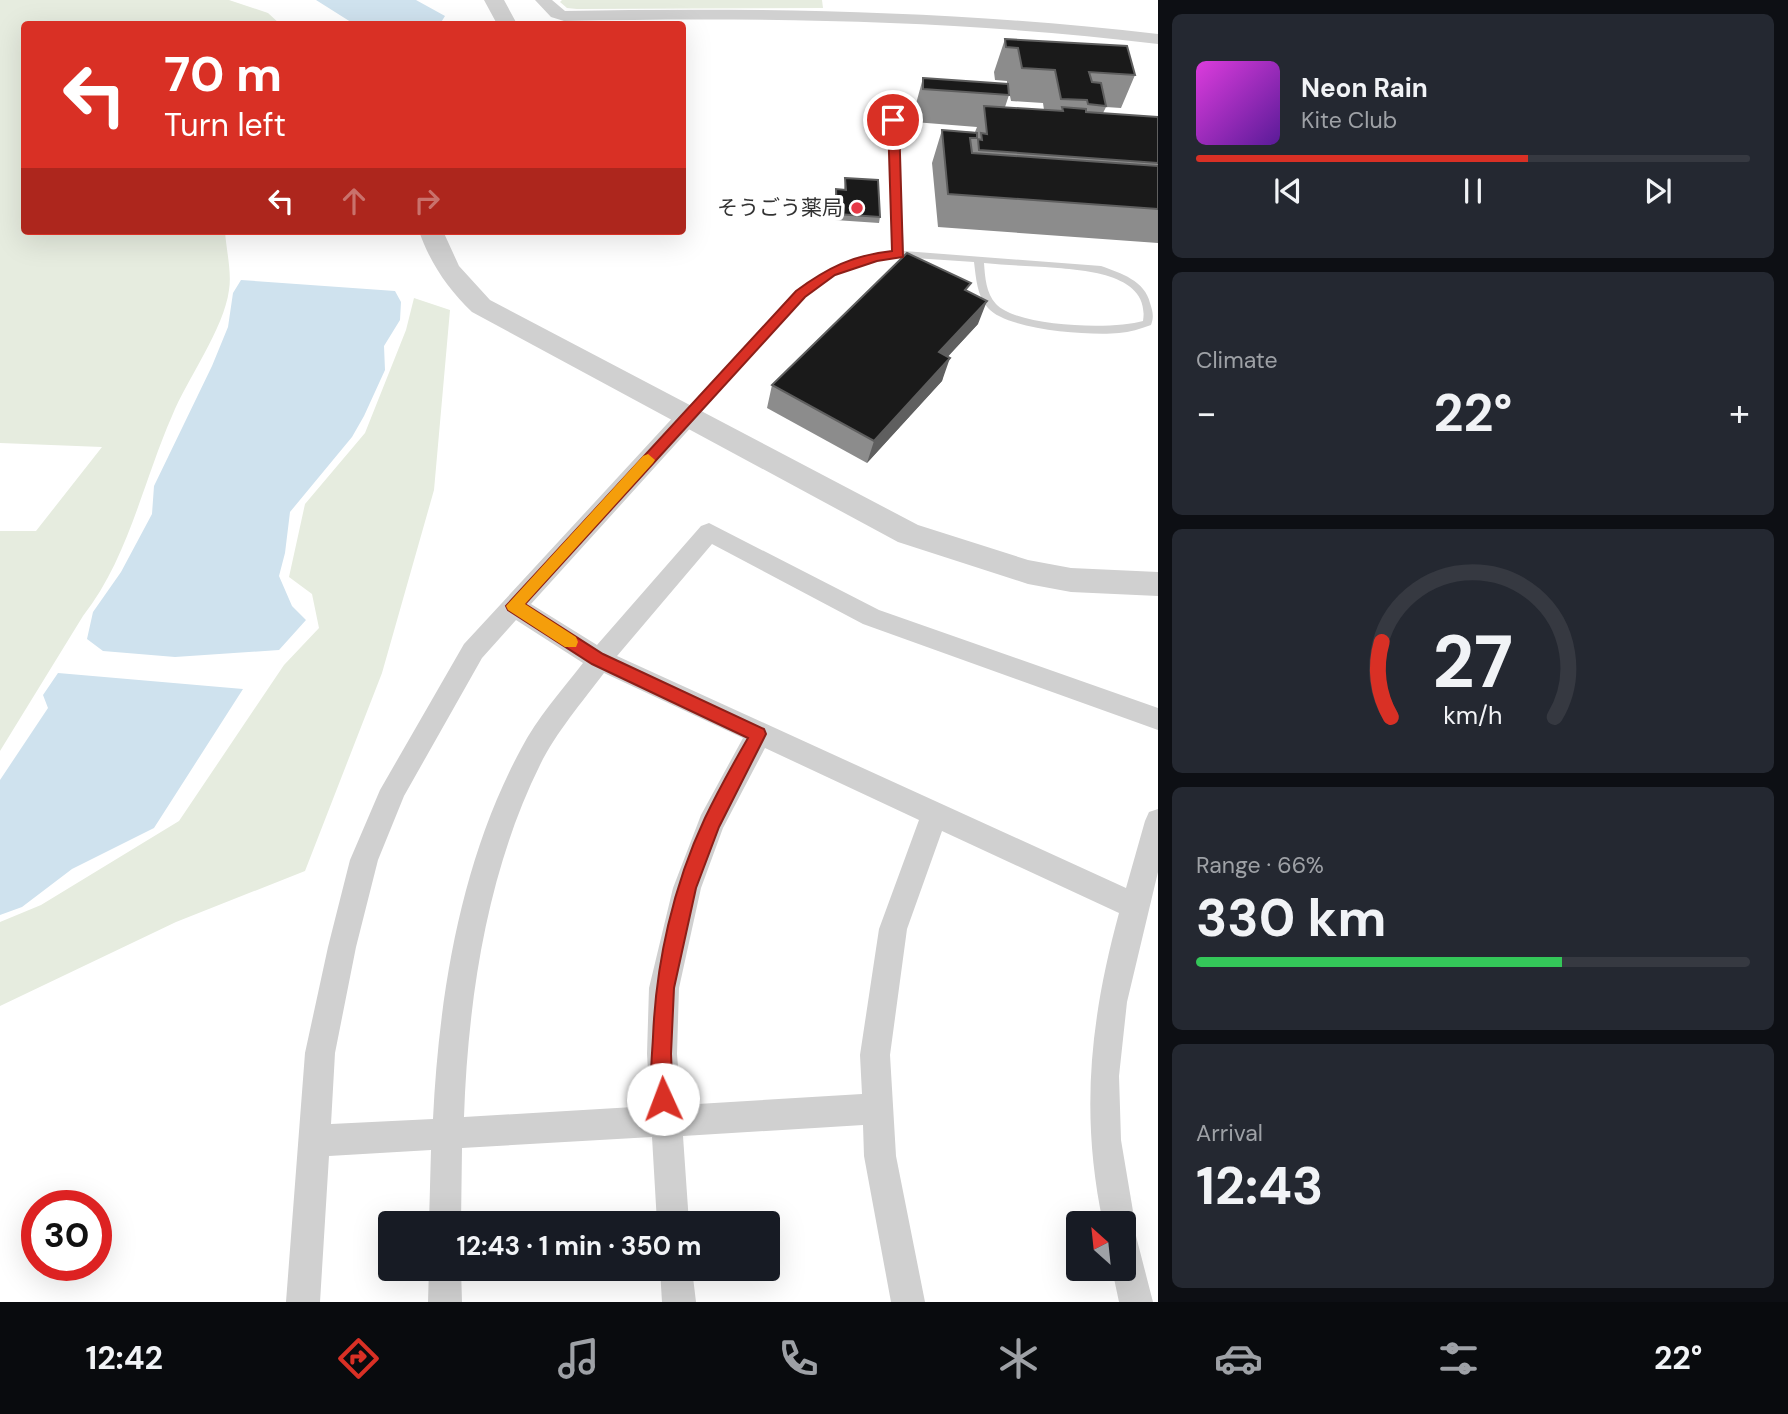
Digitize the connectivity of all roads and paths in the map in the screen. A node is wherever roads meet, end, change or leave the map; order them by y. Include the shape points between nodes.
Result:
1 (494, 0) edge
2 (543, 0) edge
3 (505, 21) edge
4 (1158, 38) edge
5 (893, 120) dead end
6 (433, 235) edge
7 (898, 254) junction
8 (979, 260) junction
9 (686, 418) junction
10 (1158, 584) edge
11 (514, 606) junction
12 (597, 659) junction
13 (1158, 719) edge
14 (758, 734) junction
15 (934, 816) junction
16 (1158, 821) edge
17 (1135, 906) junction
18 (876, 1109) junction
19 (664, 1121) junction
20 (446, 1131) junction
21 (315, 1140) junction
22 (445, 1211) edge
23 (672, 1211) edge
24 (1116, 1211) edge
25 (445, 1281) edge
26 (677, 1281) edge
27 (1131, 1281) edge
28 (303, 1302) edge
29 (445, 1302) edge
30 (679, 1302) edge
31 (908, 1302) edge
32 (1136, 1302) edge

1 - 3 street
2 - 4 street via 564,16 948,20
5 - 7 lane
6 - 9 street via 447,269 481,306
7 - 8 lane
7 - 9 lane via 858,262 816,282
8 - 8 lane via 1110,271 1143,293 1147,323 1106,329 1006,317 982,292
9 - 10 street via 908,534 1028,572 1071,580
9 - 11 street
11 - 12 street
11 - 21 street via 473,651 393,790 364,860 320,1054
12 - 13 street via 709,532 871,617
12 - 14 street
12 - 20 street via 529,759 484,877 456,1023
14 - 15 street
14 - 19 street via 711,824 687,888 664,988
15 - 17 street
15 - 18 street via 893,929 875,1055
16 - 17 street
17 - 24 street via 1116,981 1107,1048 1104,1112
18 - 19 street
18 - 31 street via 880,1157
19 - 20 street
19 - 23 street
20 - 21 street
20 - 22 street
21 - 28 street
25 - 29 street
26 - 30 street
27 - 32 street

